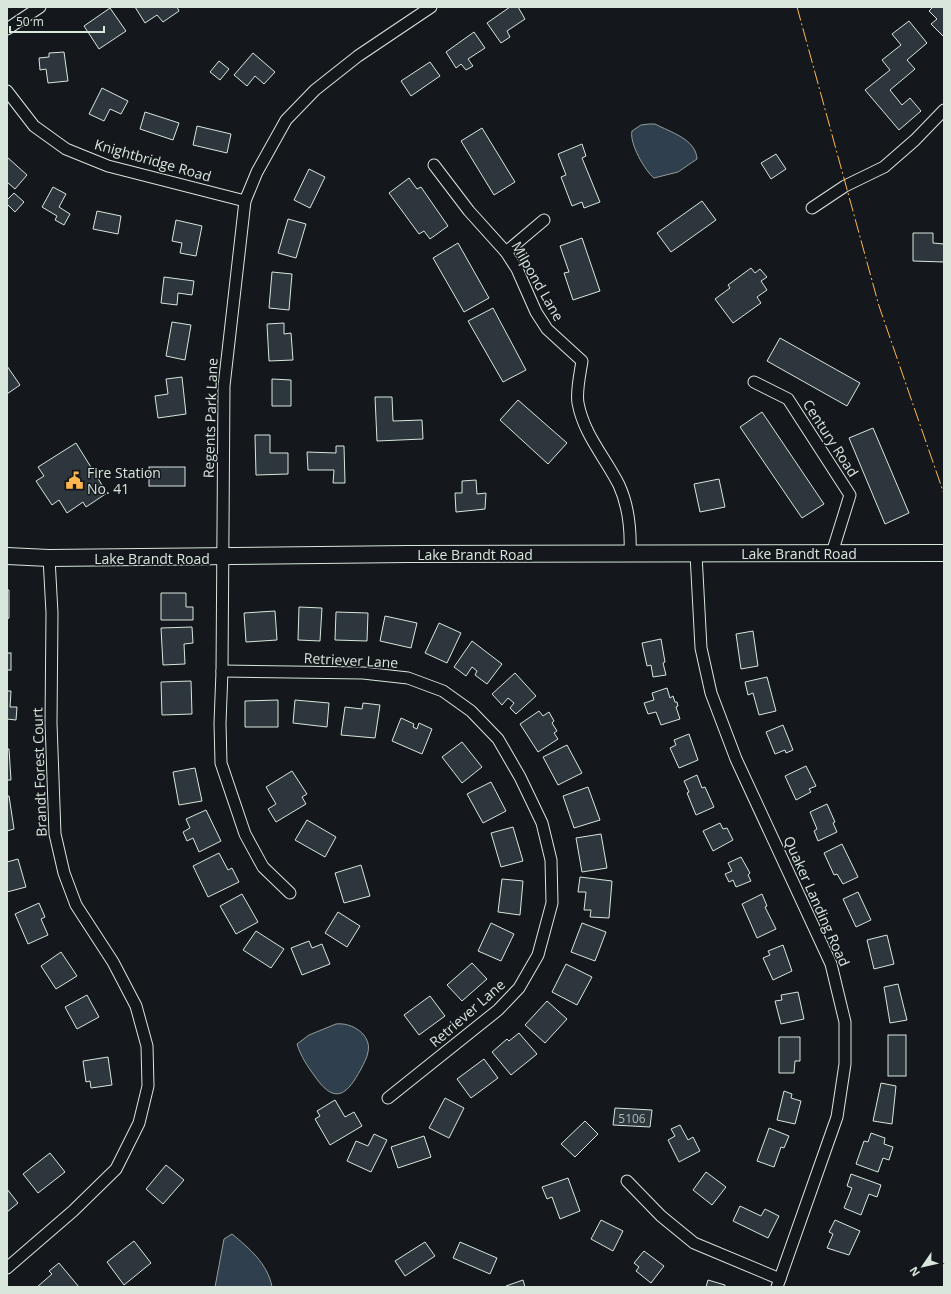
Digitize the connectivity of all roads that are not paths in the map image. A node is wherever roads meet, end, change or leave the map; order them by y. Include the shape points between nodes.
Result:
1 (40, 7) edge
2 (431, 7) edge
3 (7, 29) edge
4 (7, 91) edge
5 (944, 110) edge
6 (434, 165) dead end
7 (244, 201) junction
8 (812, 208) dead end
9 (544, 220) dead end
10 (506, 252) junction
11 (754, 382) dead end
12 (630, 553) junction
13 (832, 553) junction
14 (944, 553) edge
15 (696, 554) junction
16 (7, 556) edge
17 (222, 557) junction
18 (49, 558) junction
19 (222, 671) junction
20 (290, 893) dead end
21 (388, 1098) dead end
22 (627, 1180) dead end
23 (7, 1268) edge
24 (779, 1283) edge

1 - 3 street
2 - 7 street, Regents Park Lane via 358,56 315,90 286,120
4 - 7 street, Knightbridge Road via 34,126 66,149 108,166
5 - 8 street via 884,168 845,186
6 - 10 street, Milpond Lane via 468,211
7 - 17 street, Regents Park Lane via 224,386
9 - 10 street
10 - 12 street, Milpond Lane via 547,329 582,361 578,402 583,422 626,503 631,527
11 - 13 street, Century Road via 788,399 850,494
12 - 15 street, Lake Brandt Road
12 - 17 street, Lake Brandt Road
13 - 14 street, Lake Brandt Road
13 - 15 street, Lake Brandt Road
15 - 24 street, Quaker Landing Road via 701,648 710,693 736,759 831,964 845,1022 845,1064 837,1117
16 - 18 street, Lake Brandt Road
17 - 18 street, Lake Brandt Road
17 - 19 street, Regents Park Lane
18 - 23 street, Brandt Forest Court via 55,834 64,873 76,905 114,962 136,1006 147,1046 148,1086 139,1123 116,1169 73,1211
19 - 20 street, Regents Park Lane via 221,763 245,834 263,867
19 - 21 street, Retriever Lane via 363,673 408,678 443,691 471,711 498,739 520,776 542,824 551,860 552,903 538,955 519,988 498,1010
22 - 24 street via 660,1216 694,1243

